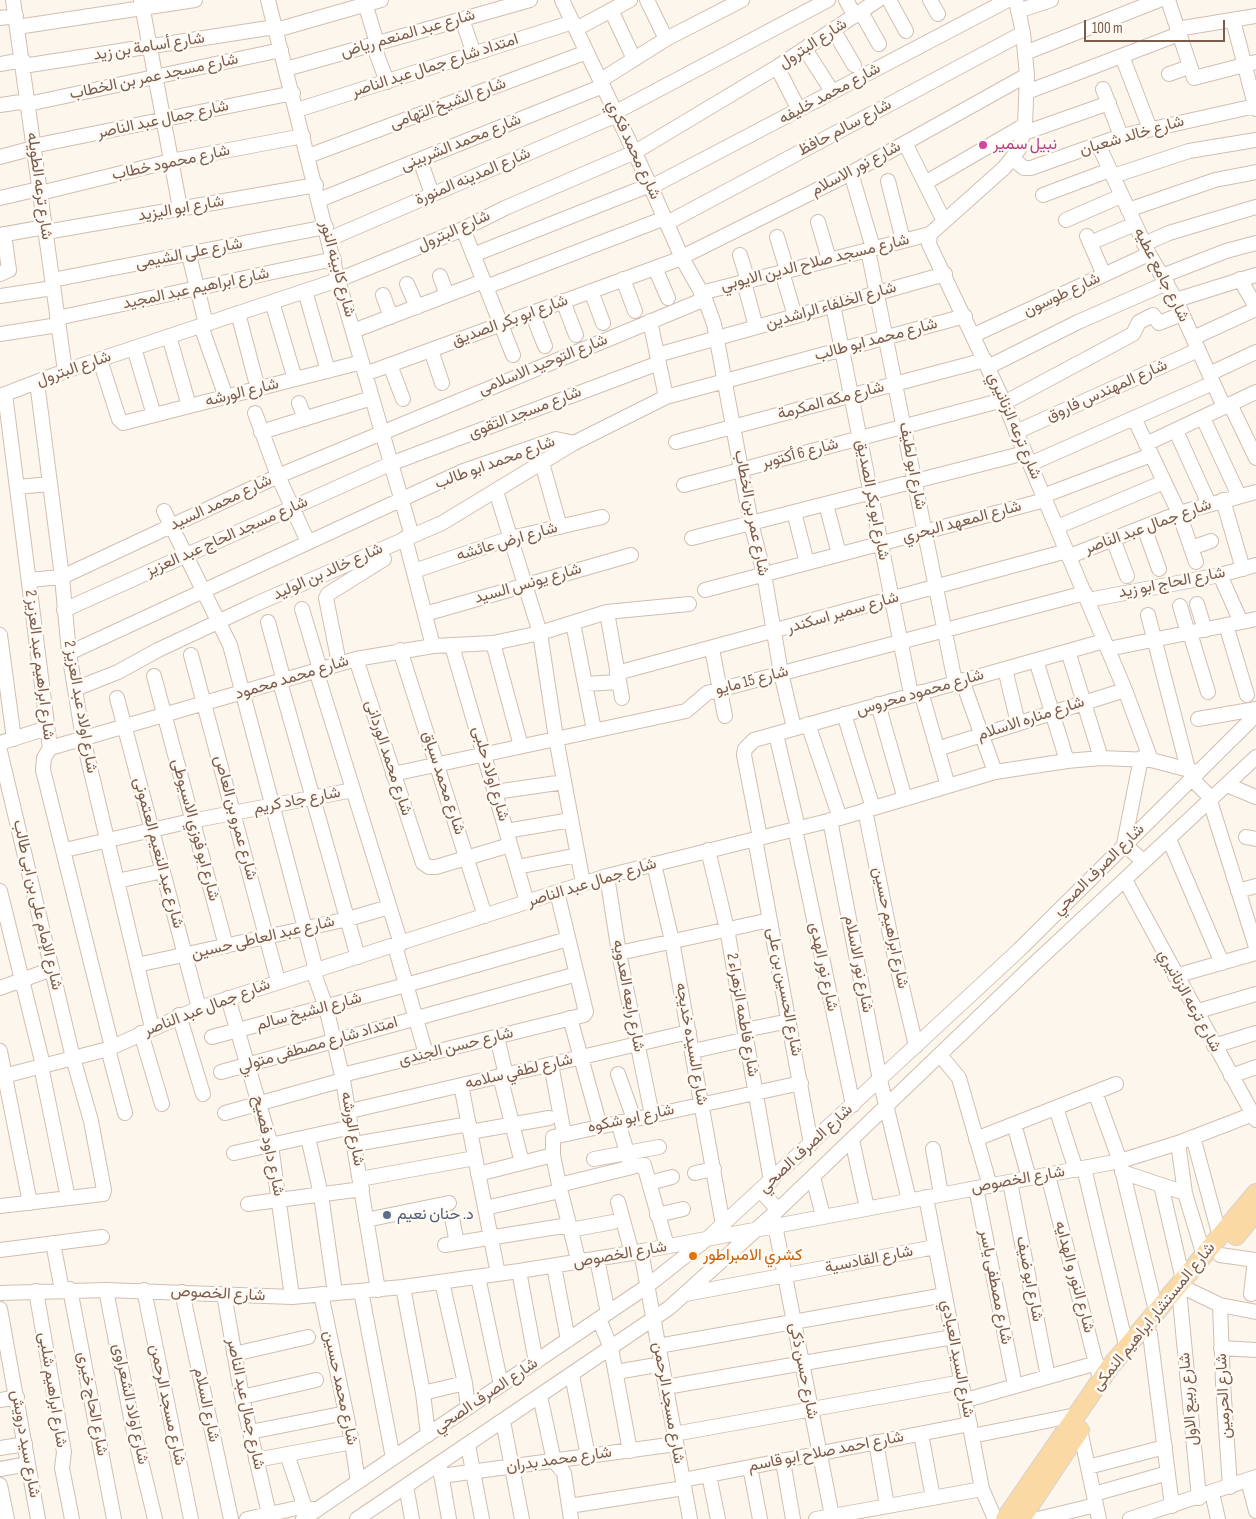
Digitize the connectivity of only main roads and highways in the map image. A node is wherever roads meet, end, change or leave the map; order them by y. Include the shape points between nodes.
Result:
1 (1256, 1194) edge
2 (1256, 1212) edge
3 (1212, 1256) junction
4 (1184, 1290) junction
5 (1078, 1423) junction
6 (1006, 1519) edge
7 (1021, 1519) edge

1 - 3 main road, شارع المستشار ابراهيم النمكى via 1220,1236
2 - 3 main road, شارع المستشار ابراهيم النمكى
3 - 4 main road, شارع المستشار ابراهيم النمكى
4 - 5 main road, شارع المستشار ابراهيم النمكى
4 - 5 main road, شارع المستشار ابراهيم النمكى via 1156,1311 1098,1371
5 - 6 main road, شارع المستشار ابراهيم النمكى
5 - 7 main road, شارع المستشار ابراهيم النمكى

